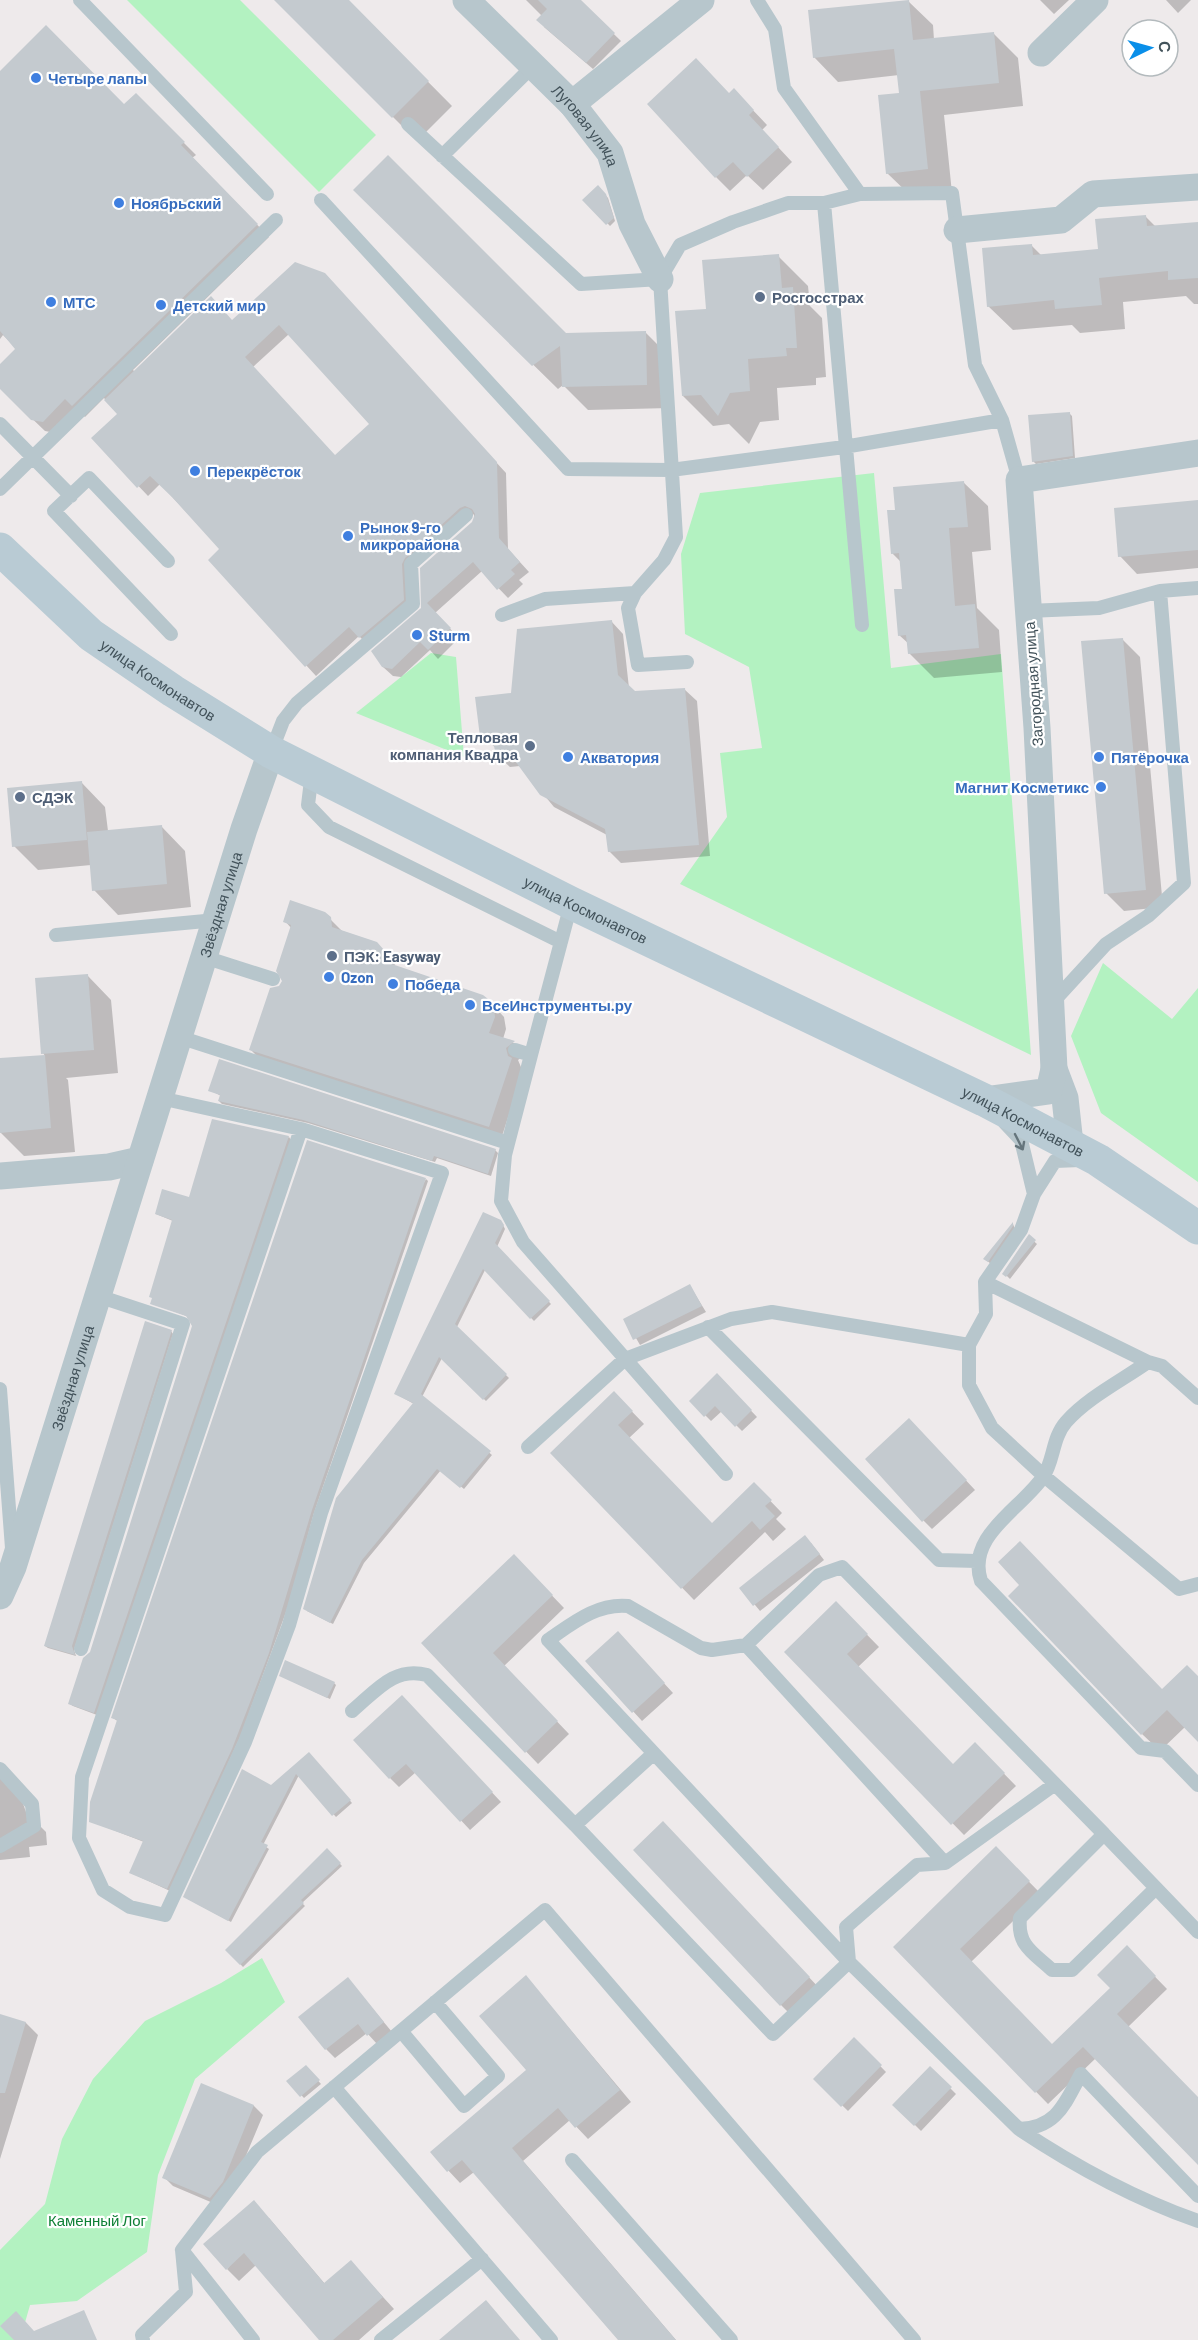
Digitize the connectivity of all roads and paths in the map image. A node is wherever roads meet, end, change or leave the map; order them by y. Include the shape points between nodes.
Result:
1 (80, 0) edge
2 (466, 0) edge
3 (701, 0) edge
4 (757, 0) edge
5 (1095, 0) edge
6 (1041, 53) dead end
7 (533, 66) junction
8 (573, 104) junction
9 (408, 124) dead end
10 (442, 156) junction
11 (1198, 187) edge
12 (860, 194) junction
13 (267, 195) dead end
14 (321, 200) dead end
15 (824, 203) junction
16 (276, 220) dead end
17 (957, 230) junction
18 (660, 279) junction
19 (1002, 420) junction
20 (0, 424) edge
21 (844, 447) junction
22 (1198, 453) edge
23 (33, 456) junction
24 (671, 470) junction
25 (1019, 480) junction
26 (0, 489) edge
27 (71, 496) junction
28 (466, 515) dead end
29 (0, 549) edge
30 (168, 561) dead end
31 (1198, 588) edge
32 (1160, 591) junction
33 (635, 592) junction
34 (1028, 611) junction
35 (502, 615) dead end
36 (862, 624) dead end
37 (171, 634) dead end
38 (687, 662) dead end
39 (271, 752) junction
40 (312, 772) junction
41 (1198, 882) edge
42 (1184, 883) junction
43 (571, 903) junction
44 (216, 920) junction
45 (56, 935) dead end
46 (561, 942) junction
47 (204, 957) junction
48 (273, 979) dead end
49 (1050, 1004) junction
50 (179, 1037) junction
51 (515, 1050) dead end
52 (531, 1055) junction
53 (1054, 1069) junction
54 (160, 1098) junction
55 (984, 1100) junction
56 (301, 1129) junction
57 (508, 1143) junction
58 (1070, 1144) junction
59 (141, 1160) junction
60 (1098, 1160) junction
61 (0, 1176) edge
62 (1034, 1194) junction
63 (1198, 1228) edge
64 (985, 1282) junction
65 (98, 1296) junction
66 (708, 1327) junction
67 (969, 1345) junction
68 (625, 1359) junction
69 (1148, 1362) junction
70 (0, 1389) edge
71 (1198, 1398) edge
72 (528, 1447) dead end
73 (726, 1474) dead end
74 (1044, 1476) junction
75 (977, 1561) junction
76 (7, 1567) edge
77 (1198, 1584) edge
78 (0, 1596) edge
79 (746, 1645) junction
80 (81, 1648) dead end
81 (352, 1711) dead end
82 (653, 1754) junction
83 (0, 1770) edge
84 (1055, 1784) junction
85 (1198, 1785) edge
86 (575, 1826) junction
87 (1104, 1834) junction
88 (0, 1846) edge
89 (945, 1863) junction
90 (1156, 1888) junction
91 (1198, 1932) edge
92 (849, 1962) junction
93 (435, 2002) junction
94 (401, 2031) junction
95 (334, 2087) junction
96 (1019, 2129) junction
97 (572, 2160) dead end
98 (1198, 2196) edge
99 (1198, 2221) edge
100 (182, 2250) junction
101 (482, 2259) junction
102 (143, 2340) edge
103 (253, 2340) edge
104 (381, 2340) edge
105 (551, 2340) edge
106 (731, 2340) edge
107 (914, 2340) edge

1 - 13 lane
2 - 7 street, Луговая улица
3 - 8 street
4 - 12 lane via 775,29 784,88
5 - 6 street
7 - 8 street, Луговая улица
7 - 10 lane
8 - 18 street, Луговая улица via 610,153 632,224
9 - 10 lane
10 - 18 lane via 581,284
11 - 17 street via 1094,194 1060,220
12 - 15 lane
12 - 17 lane via 952,193
14 - 24 lane via 568,469
15 - 18 lane via 788,203 680,245
15 - 21 lane
16 - 23 lane
17 - 19 lane via 975,365
18 - 24 lane
19 - 21 lane
19 - 25 lane
20 - 23 lane
21 - 24 lane
21 - 36 lane
22 - 25 street
23 - 26 lane
23 - 27 lane
24 - 33 lane via 676,537 664,560
25 - 34 street, Загородная улица
27 - 30 lane via 89,478
27 - 37 lane via 54,511
28 - 39 lane via 411,564 413,604 297,703 283,721
29 - 39 main road, улица Космонавтов via 91,634
31 - 32 lane
32 - 34 lane via 1099,608
32 - 42 lane
33 - 35 lane via 544,599
33 - 38 lane via 628,608 638,665
34 - 49 street, Загородная улица
39 - 40 main road, улица Космонавтов
39 - 44 street, Звёздная улица
40 - 43 main road, улица Космонавтов
40 - 46 lane via 308,805 329,827
41 - 42 lane
42 - 49 lane via 1148,916 1106,944
43 - 46 lane
43 - 55 main road, улица Космонавтов
44 - 45 lane
44 - 47 street, Звёздная улица
46 - 52 lane
47 - 48 lane
47 - 50 street, Звёздная улица
49 - 53 street, Загородная улица
50 - 54 street, Звёздная улица
50 - 57 lane
51 - 52 lane
52 - 57 lane
53 - 55 street via 1049,1091
53 - 58 street, Загородная улица via 1065,1098
54 - 56 lane
54 - 59 street, Звёздная улица
55 - 58 main road, улица Космонавтов
55 -> 62 lane via 1021,1140
56 - 56 lane via 442,1173 321,1513 285,1636 245,1742 165,1915 130,1907 104,1890 79,1838 82,1778
57 - 68 lane via 501,1201 523,1242
58 - 60 main road, улица Космонавтов
59 - 61 street via 109,1167
59 - 65 street, Звёздная улица
60 - 62 lane via 1055,1161
60 - 63 main road, улица Космонавтов
62 - 64 lane via 1021,1230
64 - 67 lane via 986,1314
64 - 69 lane
65 - 76 street, Звёздная улица
65 - 80 lane via 183,1324
66 - 67 lane via 772,1312
66 - 68 lane
66 - 75 lane via 939,1560
67 - 74 lane via 969,1385 980,1409 992,1428
68 - 72 lane
68 - 73 lane
69 - 71 lane via 1162,1366
69 - 74 lane via 1064,1424
70 - 76 lane
74 - 75 lane via 983,1542
74 - 77 lane via 1179,1589
75 - 85 lane via 981,1581 1141,1748 1166,1751
76 - 78 street, Звёздная улица
79 - 82 lane via 701,1648 628,1606 618,1605 583,1616 548,1640
79 - 84 lane via 819,1575 842,1567
79 - 89 lane
81 - 86 lane via 398,1674 412,1671 427,1675
82 - 86 lane
82 - 92 lane
83 - 88 lane via 32,1804 34,1826
84 - 87 lane
84 - 89 lane
86 - 92 lane via 773,2034
87 - 90 lane
87 - 90 lane via 1020,1918 1022,1942 1052,1970 1072,1970
89 - 92 lane via 917,1865 846,1927
90 - 91 lane
92 - 96 lane
93 - 94 lane
93 - 94 lane via 498,2076 464,2106
93 - 107 lane via 545,1910
94 - 95 lane
95 - 100 lane via 257,2152
95 - 101 lane
96 - 98 lane via 1043,2125 1059,2113 1081,2074
96 - 99 lane via 1125,2192
97 - 106 lane
100 - 102 lane via 186,2292 142,2335
100 - 103 lane
101 - 104 lane
101 - 105 lane

